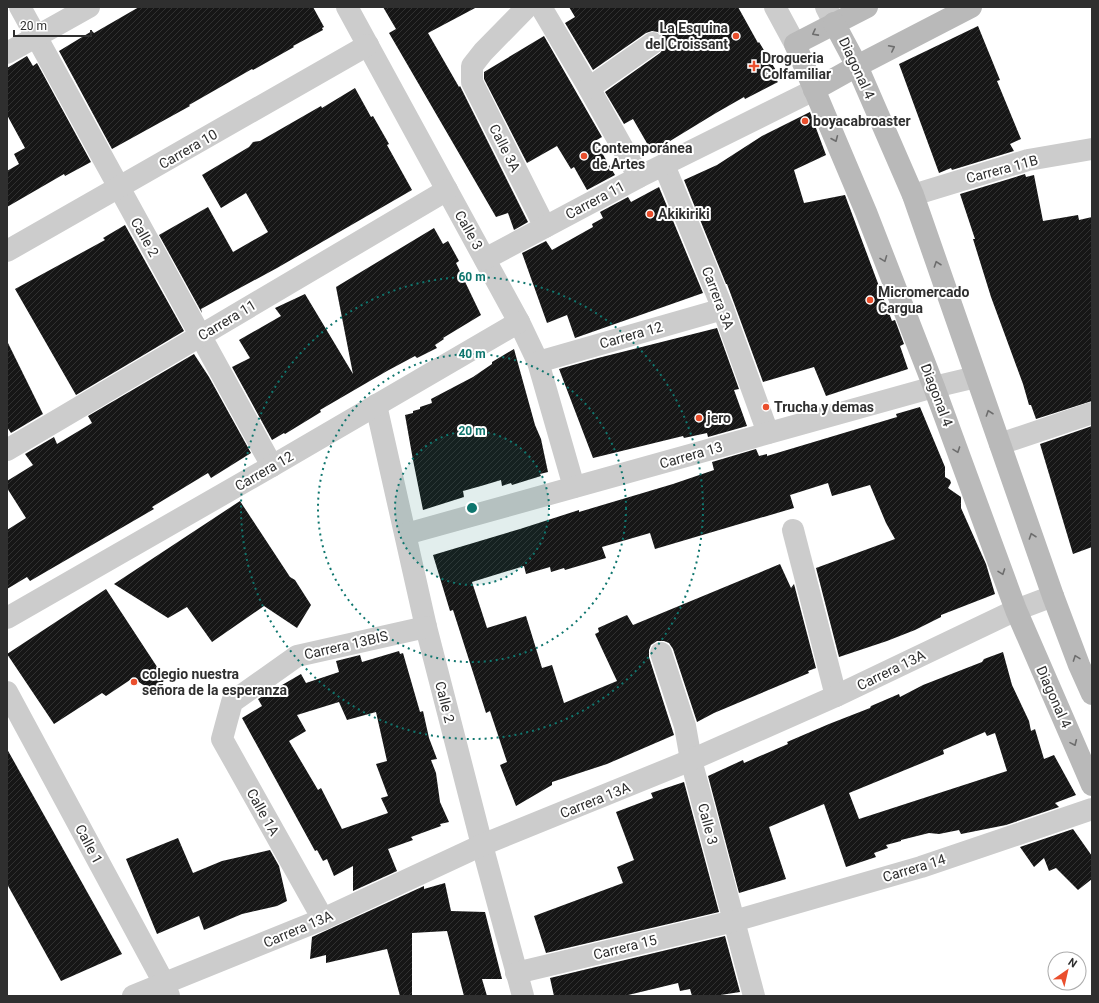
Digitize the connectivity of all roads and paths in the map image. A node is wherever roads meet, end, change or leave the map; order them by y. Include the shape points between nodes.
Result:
1 (20, 7) edge
2 (89, 7) edge
3 (527, 7) edge
4 (541, 7) edge
5 (775, 7) edge
6 (867, 7) edge
7 (971, 7) edge
8 (351, 8) edge
9 (830, 15) edge
10 (36, 37) junction
11 (653, 43) dead end
12 (795, 44) junction
13 (368, 45) junction
14 (7, 53) edge
15 (857, 66) junction
16 (589, 88) junction
17 (814, 90) junction
18 (1092, 149) edge
19 (664, 165) junction
20 (639, 177) junction
21 (119, 188) junction
22 (447, 190) junction
23 (913, 195) junction
24 (545, 227) junction
25 (7, 251) edge
26 (485, 259) junction
27 (723, 309) junction
28 (519, 322) junction
29 (200, 336) junction
30 (538, 362) junction
31 (976, 377) junction
32 (934, 387) junction
33 (376, 405) junction
34 (1092, 413) edge
35 (768, 433) junction
36 (1000, 444) junction
37 (7, 450) edge
38 (272, 466) junction
39 (574, 487) junction
40 (793, 530) dead end
41 (406, 534) junction
42 (1053, 596) junction
43 (1016, 610) junction
44 (7, 618) edge
45 (426, 627) junction
46 (661, 653) dead end
47 (7, 692) edge
48 (1092, 694) edge
49 (836, 696) junction
50 (232, 702) joint
51 (691, 760) junction
52 (1092, 785) edge
53 (1092, 809) edge
54 (482, 845) junction
55 (323, 919) junction
56 (734, 921) junction
57 (516, 973) junction
58 (167, 990) edge
59 (133, 996) edge
60 (523, 996) edge
61 (754, 996) edge

1 - 10 street, Calle 2
2 - 10 street
3 - 24 street, Calle 3A via 472,66 472,82
4 - 16 street
5 - 12 street, Diagonal 4
6 - 9 main road
15 -> 7 main road
8 - 13 street, Calle 3
9 -> 12 main road
9 - 15 main road, Diagonal 4
10 - 14 street
10 - 21 street, Calle 2
11 - 16 street
12 - 17 main road, Diagonal 4
13 - 21 street, Carrera 10
13 - 22 street, Calle 3
15 - 17 main road
15 - 23 main road, Diagonal 4
16 - 20 street
17 - 19 street, Carrera 11
17 -> 32 main road, Diagonal 4 via 866,212
18 - 23 street, Carrera 11B via 1028,160
19 - 20 street, Carrera 11
19 - 27 street, Carrera 3A
20 - 24 street, Carrera 11
21 - 25 street, Carrera 10
21 - 29 street, Calle 2
22 - 26 street, Calle 3
22 - 29 street, Carrera 11
31 -> 23 main road, Diagonal 4
24 - 26 street, Carrera 11
26 - 28 street, Calle 3
27 - 30 street, Carrera 12
27 - 35 street, Carrera 3A
28 - 30 street, Calle 3
28 - 33 street, Carrera 12
29 - 37 street, Carrera 11
29 - 38 street, Calle 2
30 - 39 street, Calle 3
31 - 32 street, Carrera 13
36 -> 31 main road, Diagonal 4
32 - 35 street, Carrera 13
32 -> 43 main road, Diagonal 4
33 - 38 street, Carrera 12
33 - 41 street, Calle 2
34 - 36 street
35 - 39 street, Carrera 13
42 -> 36 main road, Diagonal 4
38 - 44 street, Carrera 12
39 - 41 street, Carrera 13
40 - 49 street
41 - 45 street, Calle 2
42 - 43 street, Carrera 13A
48 -> 42 main road, Diagonal 4
43 - 49 street, Carrera 13A
43 -> 52 main road, Diagonal 4
45 - 50 street, Carrera 13BIS via 296,656
45 - 54 street, Calle 2
46 - 51 street, Calle 3 via 685,726
47 - 58 street, Calle 1
49 - 51 street, Carrera 13A
50 - 55 street, Calle 1A via 222,739
51 - 54 street, Carrera 13A
51 - 56 street, Calle 3
53 - 56 street, Carrera 14 via 921,867
54 - 55 street, Carrera 13A
54 - 57 street, Calle 2
55 - 58 street, Carrera 13A
56 - 57 street, Carrera 15
56 - 61 street, Calle 3
57 - 60 street, Calle 2
58 - 59 street, Carrera 13A

